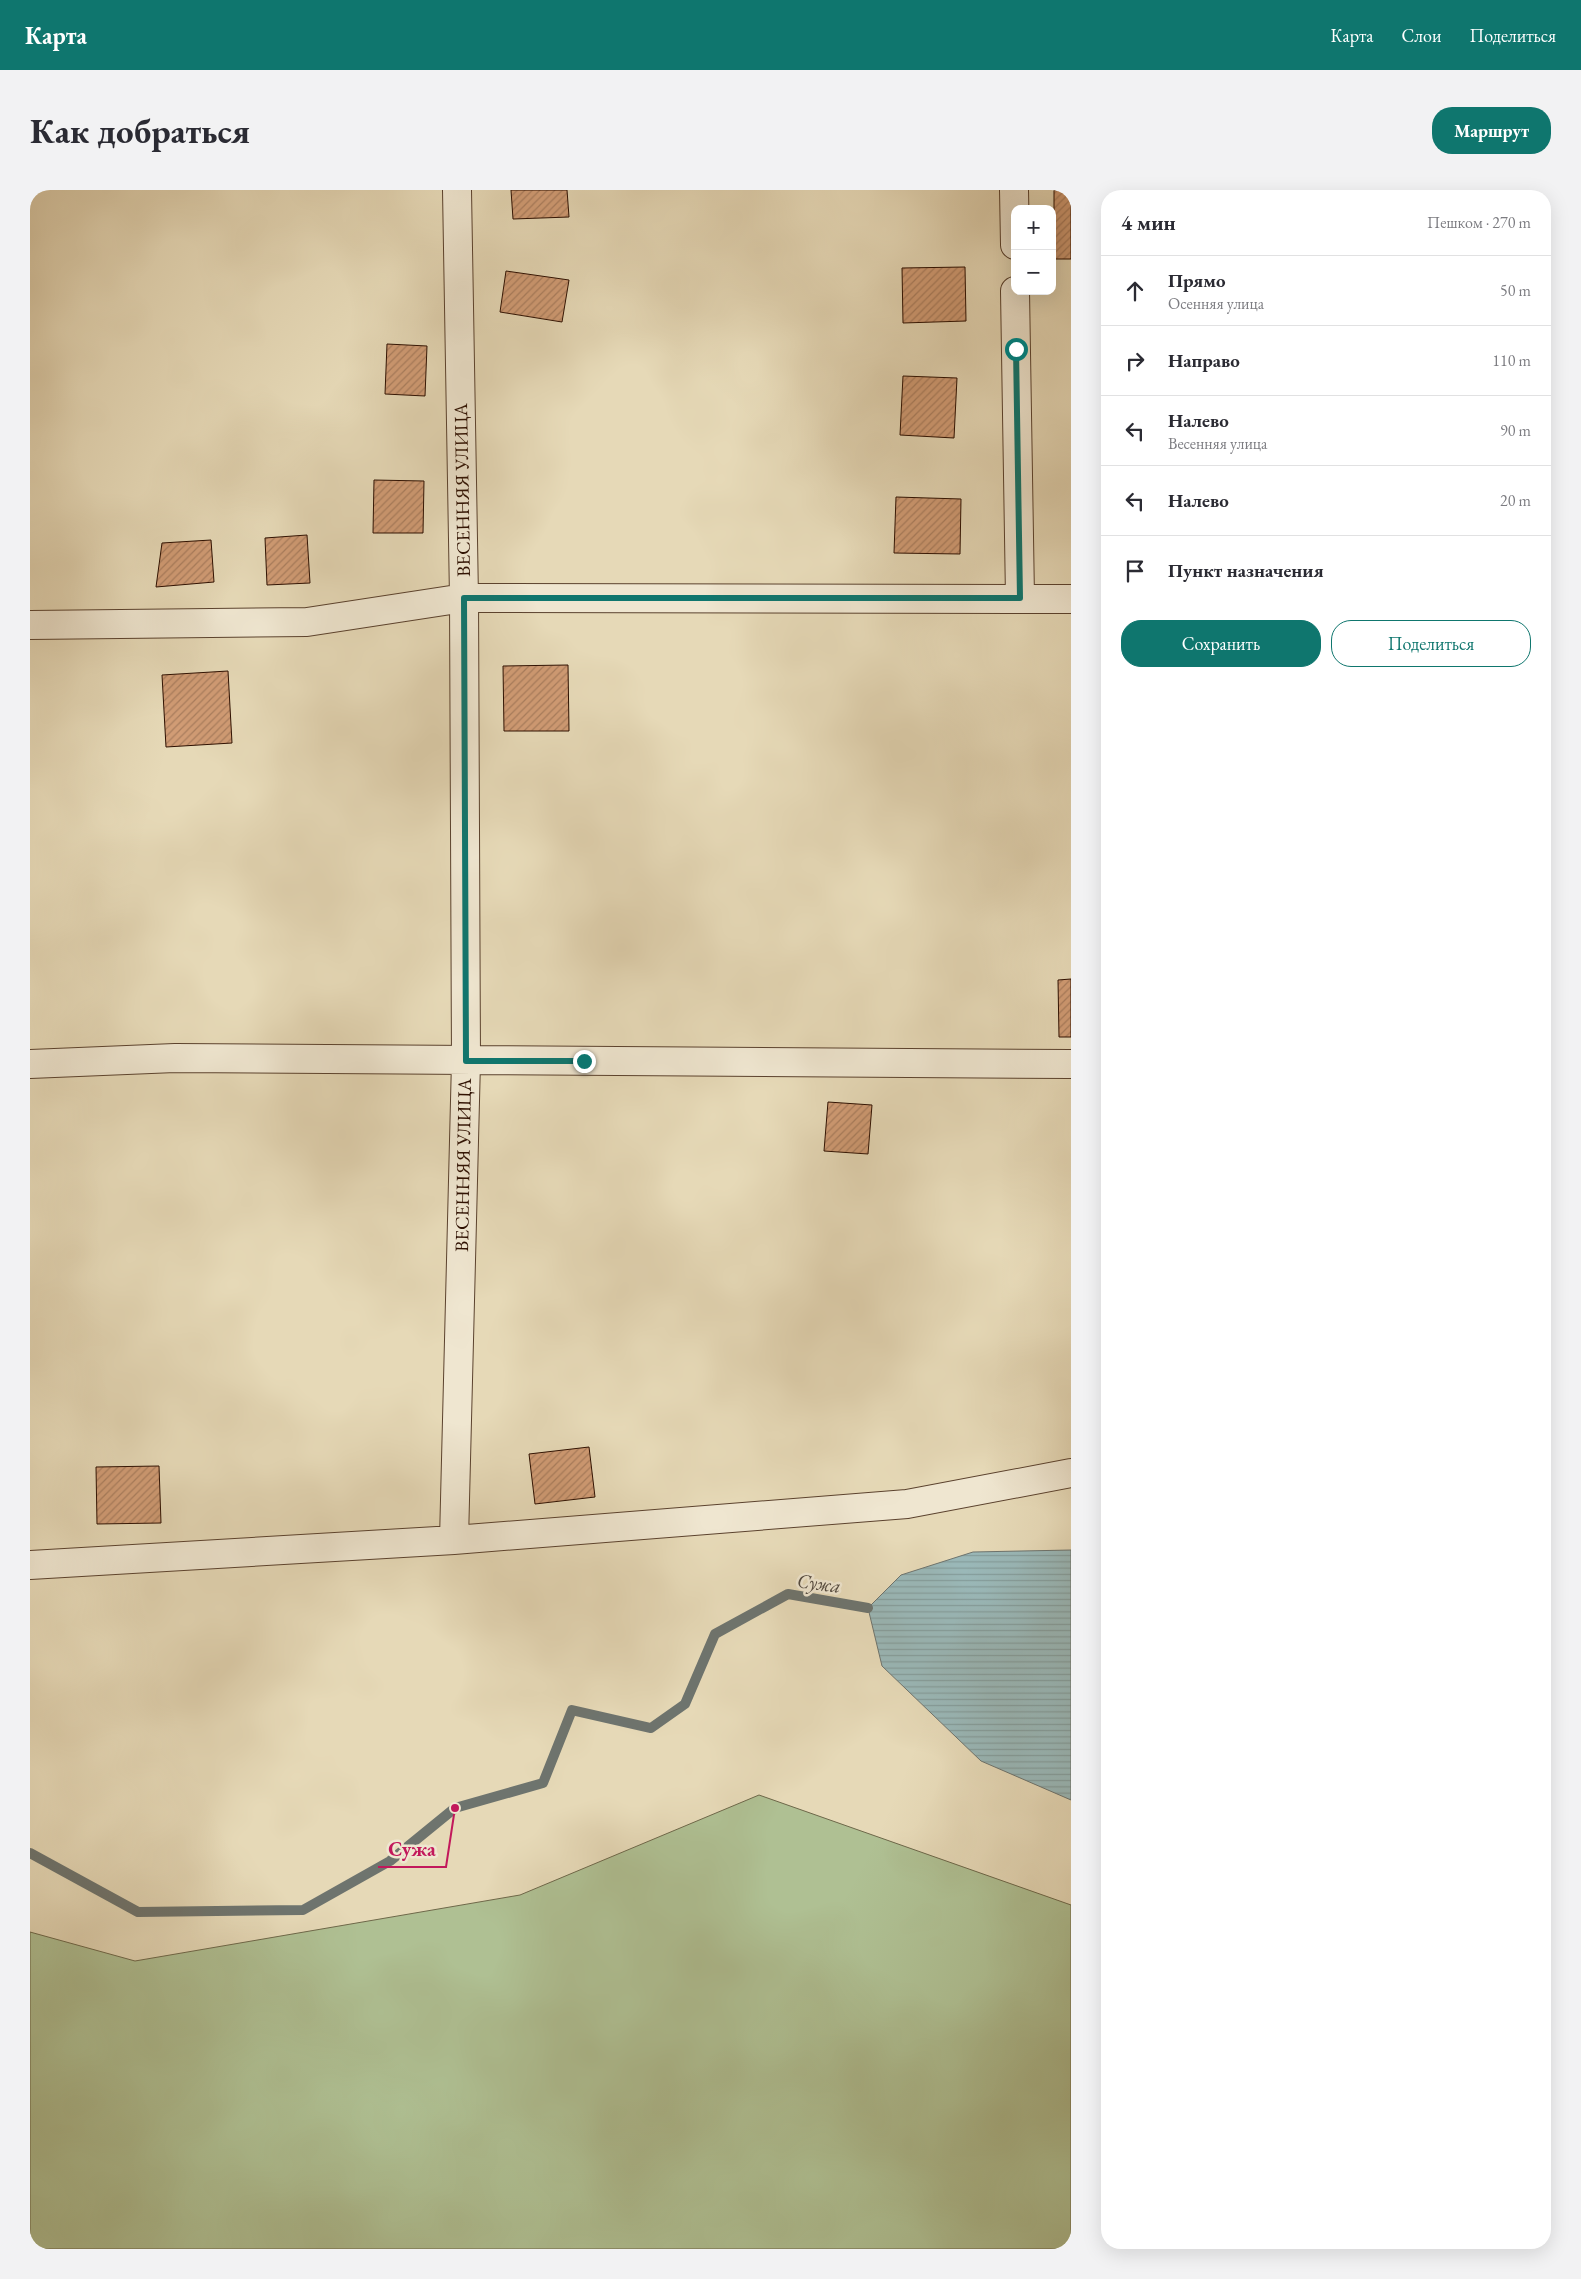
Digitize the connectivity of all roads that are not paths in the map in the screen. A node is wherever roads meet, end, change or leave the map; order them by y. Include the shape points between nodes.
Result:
1 (457, 190) edge
2 (1014, 190) edge
3 (1014, 205) edge
4 (1015, 295) edge
5 (464, 598) junction
6 (1020, 598) junction
7 (1071, 599) edge
8 (30, 625) edge
9 (466, 1061) junction
10 (30, 1064) edge
11 (1071, 1064) edge
12 (1071, 1473) edge
13 (454, 1540) junction
14 (30, 1565) edge

1 - 5 street, ВЕСЕННЯЯ УЛИЦА
2 - 3 street
4 - 6 street
5 - 6 street
5 - 8 street via 307,622
5 - 9 street, ВЕСЕННЯЯ УЛИЦА
6 - 7 street
9 - 10 street via 174,1058
9 - 11 street
9 - 13 street, ВЕСЕННЯЯ УЛИЦА
12 - 13 street via 907,1504
13 - 14 street

